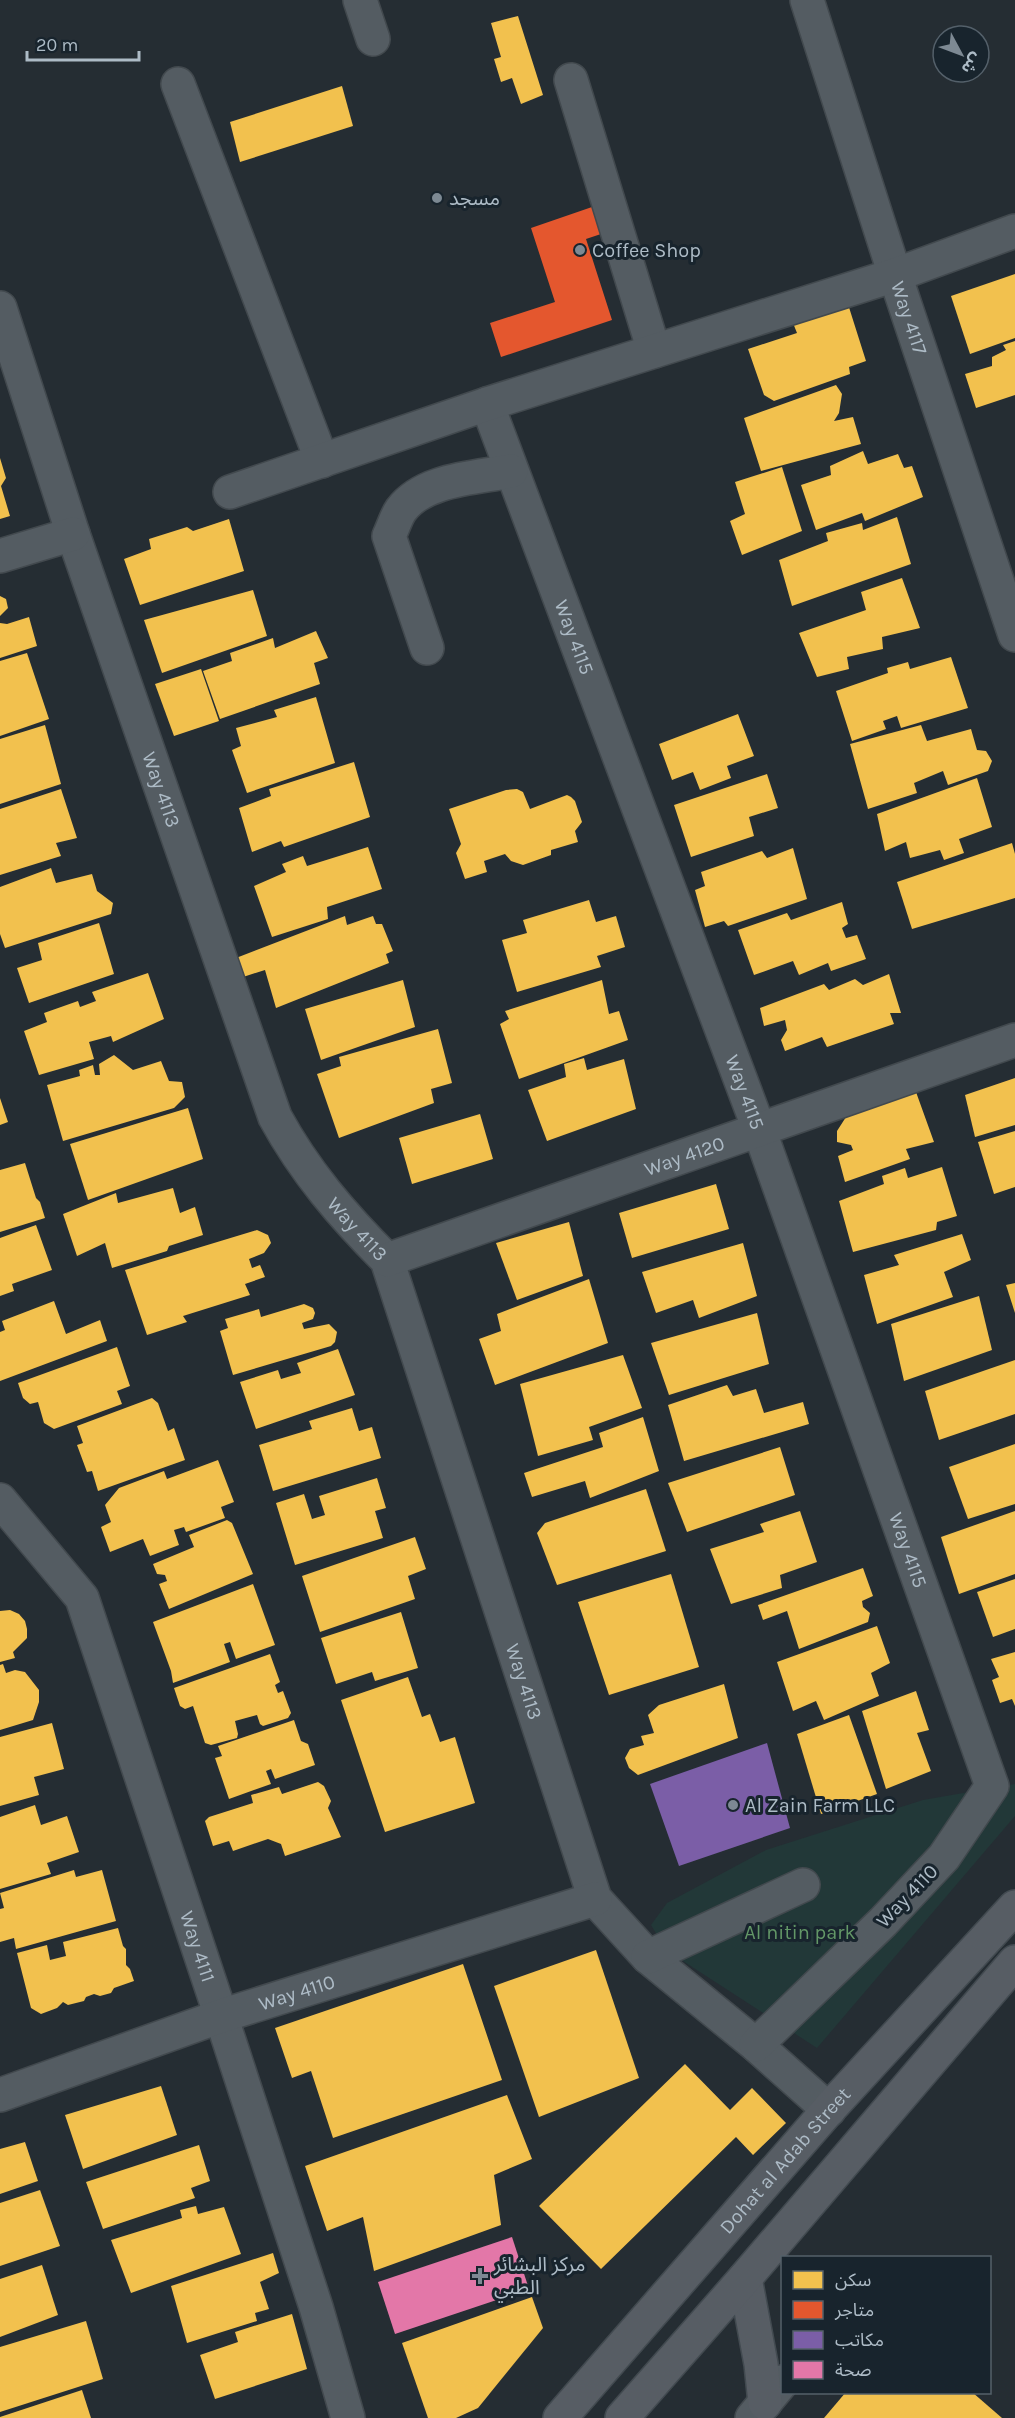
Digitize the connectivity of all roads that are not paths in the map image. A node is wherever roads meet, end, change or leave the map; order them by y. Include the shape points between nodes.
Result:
1 (360, 0) edge
2 (807, 0) edge
3 (373, 39) dead end
4 (571, 80) dead end
5 (178, 84) dead end
6 (1015, 231) edge
7 (895, 275) junction
8 (0, 308) edge
9 (654, 351) junction
10 (487, 404) junction
11 (322, 461) junction
12 (511, 471) junction
13 (230, 492) dead end
14 (73, 534) junction
15 (0, 556) edge
16 (1015, 635) edge
17 (427, 648) dead end
18 (1015, 1040) edge
19 (759, 1129) junction
20 (387, 1260) junction
21 (0, 1500) edge
22 (992, 1786) joint
23 (803, 1885) dead end
24 (595, 1899) junction
25 (1015, 1906) edge
26 (648, 1957) junction
27 (1015, 1962) edge
28 (222, 2016) junction
29 (756, 2045) junction
30 (0, 2095) edge
31 (829, 2110) junction
32 (745, 2278) junction
33 (767, 2401) edge
34 (348, 2418) edge
35 (560, 2418) edge
36 (622, 2418) edge

1 - 3 street
2 - 7 street, Way 4117
4 - 9 street
5 - 11 street
6 - 7 street
7 - 9 street
7 - 16 street, Way 4117
8 - 14 street, Way 4113
9 - 10 street
10 - 11 street
10 - 12 street, Way 4115
11 - 13 street
12 - 17 street via 419,492 400,511 389,536
12 - 19 street, Way 4115
14 - 15 street
14 - 20 street, Way 4113 via 275,1117 296,1156 324,1192
18 - 19 street, Way 4120
19 - 20 street, Way 4120
19 - 22 street, Way 4115
20 - 24 street, Way 4113
21 - 28 street, Way 4111 via 82,1598
22 - 29 street, Way 4110 via 944,1857
23 - 26 street
24 - 26 street, Way 4113
24 - 28 street, Way 4110
25 - 31 main road, Dohat al Adab Street
26 - 29 street, Way 4113
27 - 32 main road
28 - 30 street, Way 4110
28 - 34 street, Way 4111
29 - 31 street, Way 4113
31 - 35 main road, Dohat al Adab Street
32 - 33 main road
32 - 36 main road

